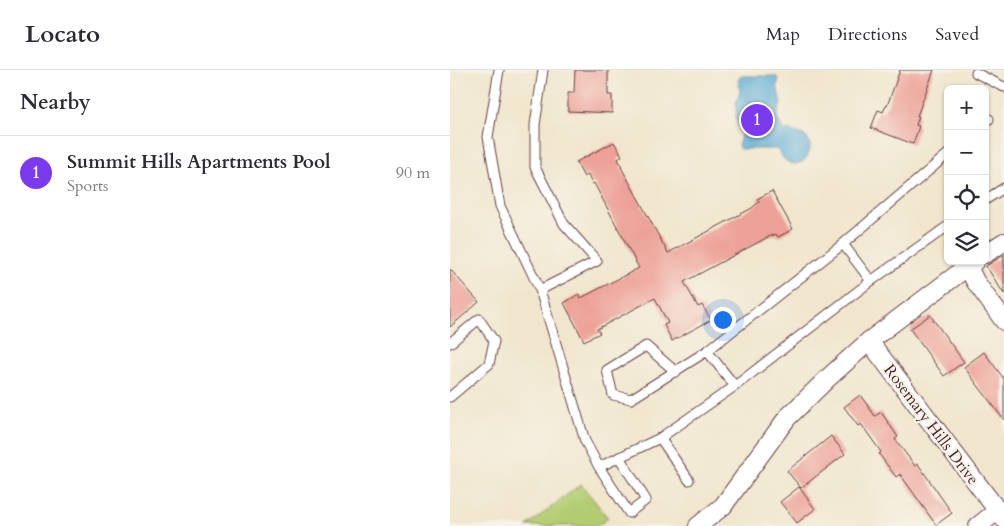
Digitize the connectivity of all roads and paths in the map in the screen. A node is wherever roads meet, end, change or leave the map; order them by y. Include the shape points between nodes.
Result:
1 (499, 70) edge
2 (543, 70) edge
3 (976, 73) dead end
4 (1004, 87) edge
5 (944, 157) edge
6 (1004, 188) edge
7 (989, 197) edge
8 (944, 229) edge
9 (1004, 242) edge
10 (843, 244) junction
11 (989, 251) edge
12 (970, 265) edge
13 (971, 265) edge
14 (871, 281) junction
15 (540, 290) junction
16 (1004, 321) edge
17 (870, 341) junction
18 (450, 343) edge
19 (707, 351) junction
20 (676, 372) junction
21 (736, 386) junction
22 (450, 397) edge
23 (660, 438) junction
24 (619, 457) junction
25 (598, 467) junction
26 (689, 480) dead end
27 (1001, 515) edge
28 (698, 526) edge
29 (978, 526) edge

1 - 15 lane via 488,137 500,206
2 - 15 lane via 535,125 535,167 564,224 597,261
3 - 4 lane
5 - 10 lane
6 - 7 lane
8 - 14 lane
9 - 11 street
10 - 14 lane
10 - 19 lane
12 - 17 street
13 - 16 street via 975,281
14 - 21 lane
15 - 25 lane via 585,441
17 - 27 street, Rosemary Hills Drive
17 - 28 street via 787,418 723,506
18 - 22 lane via 479,319 494,341 489,364
19 - 20 lane
19 - 21 lane
20 - 20 lane via 631,399 613,395 607,370 646,346
21 - 23 lane
23 - 24 lane
23 - 26 lane
24 - 25 lane
24 - 25 lane via 646,500 629,513
27 - 29 street, Rosemary Hills Drive

